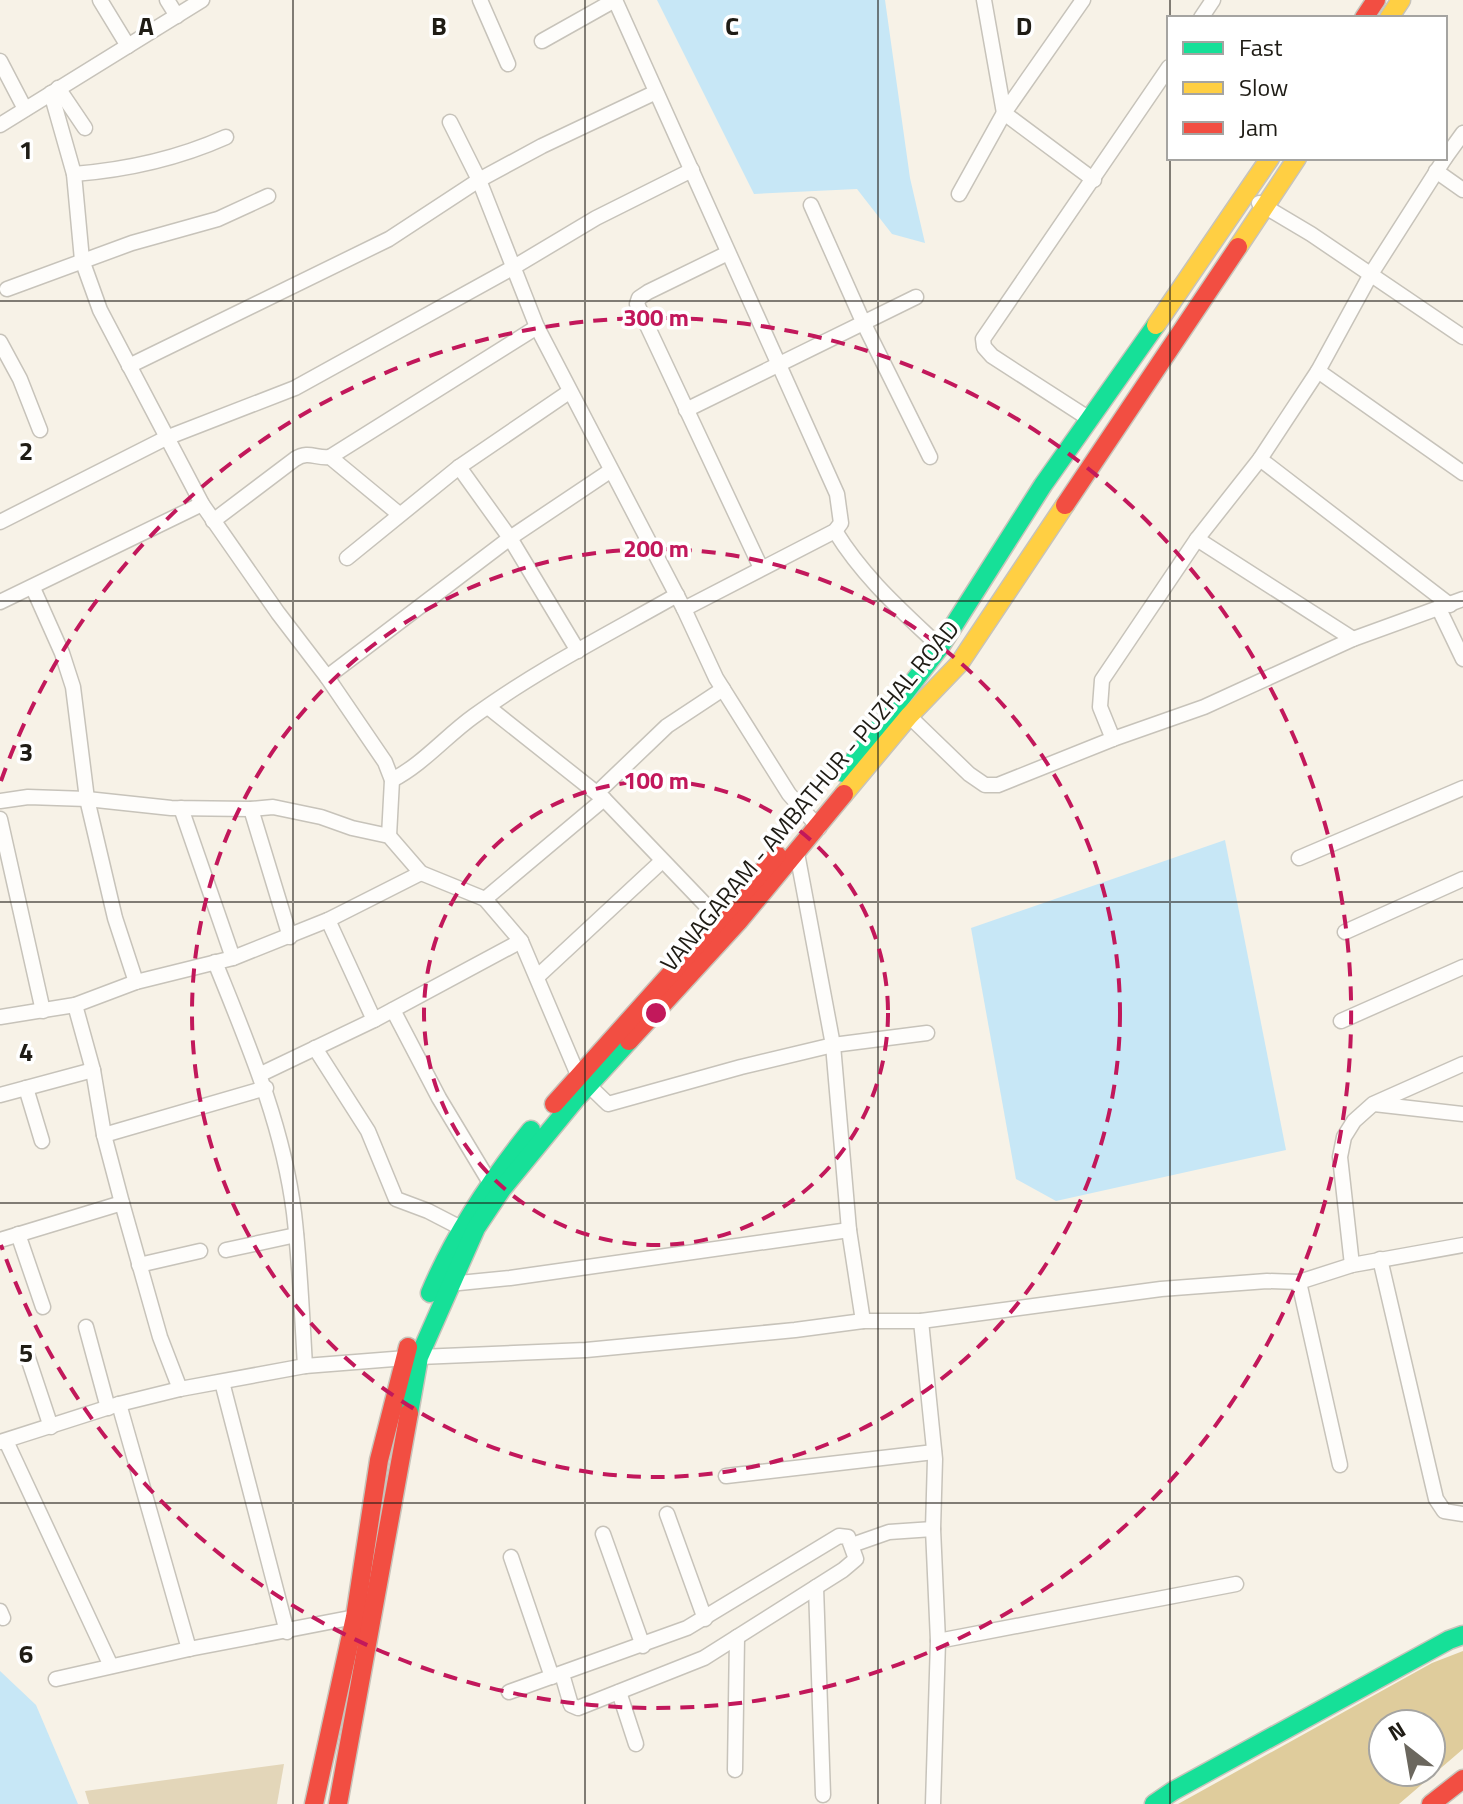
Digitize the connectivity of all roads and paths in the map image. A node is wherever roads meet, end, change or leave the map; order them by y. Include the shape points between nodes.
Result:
1 (100, 0) edge
2 (167, 0) edge
3 (202, 0) edge
4 (480, 0) edge
5 (984, 0) edge
6 (1083, 0) edge
7 (177, 16) junction
8 (542, 41) dead end
9 (128, 46) junction
10 (0, 61) edge
11 (508, 64) dead end
12 (1167, 70) edge
13 (54, 90) junction
14 (654, 93) junction
15 (25, 109) junction
16 (1004, 113) junction
17 (450, 122) dead end
18 (0, 125) edge
19 (85, 128) dead end
20 (1463, 133) edge
21 (226, 137) dead end
22 (1447, 155) edge
23 (1269, 160) edge
24 (1296, 160) edge
25 (1444, 160) edge
26 (692, 170) junction
27 (1436, 171) junction
28 (74, 174) junction
29 (479, 180) junction
30 (1094, 180) junction
31 (1463, 190) edge
32 (959, 194) dead end
33 (1245, 195) junction
34 (268, 196) dead end
35 (811, 205) dead end
36 (1265, 206) junction
37 (728, 253) junction
38 (82, 260) junction
39 (514, 267) junction
40 (1371, 274) junction
41 (7, 289) dead end
42 (916, 297) dead end
43 (864, 324) junction
44 (537, 327) junction
45 (1463, 337) edge
46 (0, 342) edge
47 (777, 364) junction
48 (129, 366) junction
49 (1318, 371) junction
50 (569, 392) junction
51 (686, 410) junction
52 (1091, 420) junction
53 (40, 430) dead end
54 (166, 438) junction
55 (330, 457) junction
56 (930, 457) dead end
57 (1260, 459) junction
58 (459, 467) junction
59 (610, 471) junction
60 (1463, 473) edge
61 (202, 504) junction
62 (399, 514) junction
63 (213, 521) junction
64 (0, 522) edge
65 (835, 531) junction
66 (510, 538) junction
67 (1197, 539) junction
68 (347, 558) dead end
69 (761, 568) junction
70 (33, 588) junction
71 (677, 595) junction
72 (0, 602) edge
73 (1450, 605) edge
74 (684, 609) junction
75 (1353, 639) junction
76 (940, 647) junction
77 (578, 651) junction
78 (1463, 659) edge
79 (327, 677) junction
80 (723, 689) junction
81 (488, 707) junction
82 (909, 716) junction
83 (1113, 739) junction
84 (392, 780) junction
85 (1463, 788) edge
86 (600, 796) junction
87 (87, 799) junction
88 (0, 801) edge
89 (181, 808) junction
90 (251, 809) junction
91 (0, 819) edge
92 (814, 823) junction
93 (389, 836) junction
94 (797, 853) junction
95 (1299, 858) dead end
96 (662, 861) junction
97 (421, 873) junction
98 (1463, 879) edge
99 (485, 899) junction
100 (719, 919) junction
101 (328, 920) junction
102 (1345, 932) dead end
103 (290, 937) junction
104 (521, 941) junction
105 (233, 958) junction
106 (215, 962) junction
107 (1463, 967) edge
108 (537, 977) junction
109 (136, 982) junction
110 (75, 1005) junction
111 (393, 1010) junction
112 (43, 1011) junction
113 (0, 1017) edge
114 (374, 1020) junction
115 (1341, 1021) dead end
116 (927, 1033) dead end
117 (833, 1045) junction
118 (315, 1048) junction
119 (1463, 1064) edge
120 (93, 1070) junction
121 (263, 1081) junction
122 (583, 1081) junction
123 (26, 1088) junction
124 (0, 1095) edge
125 (1373, 1104) junction
126 (1463, 1114) edge
127 (104, 1135) junction
128 (42, 1141) dead end
129 (496, 1185) junction
130 (122, 1203) junction
131 (459, 1227) junction
132 (849, 1230) junction
133 (18, 1234) junction
134 (296, 1235) junction
135 (0, 1240) edge
136 (1463, 1245) edge
137 (226, 1250) dead end
138 (200, 1251) dead end
139 (1380, 1259) junction
140 (139, 1265) junction
141 (1352, 1265) junction
142 (1299, 1282) junction
143 (449, 1284) junction
144 (43, 1307) dead end
145 (863, 1321) junction
146 (921, 1321) junction
147 (86, 1327) dead end
148 (28, 1358) dead end
149 (411, 1358) junction
150 (305, 1366) junction
151 (222, 1382) junction
152 (180, 1389) junction
153 (114, 1406) junction
154 (51, 1427) junction
155 (3, 1441) edge
156 (934, 1452) junction
157 (1340, 1465) dead end
158 (726, 1476) dead end
159 (381, 1511) junction
160 (667, 1514) dead end
161 (1463, 1514) edge
162 (933, 1529) junction
163 (603, 1534) dead end
164 (852, 1545) junction
165 (511, 1557) dead end
166 (1236, 1584) dead end
167 (816, 1587) junction
168 (355, 1617) junction
169 (705, 1619) junction
170 (287, 1632) junction
171 (1463, 1635) edge
172 (737, 1637) junction
173 (938, 1641) junction
174 (643, 1646) junction
175 (189, 1649) junction
176 (111, 1666) junction
177 (557, 1676) junction
178 (56, 1679) dead end
179 (509, 1692) dead end
180 (619, 1692) junction
181 (636, 1744) dead end
182 (735, 1770) dead end
183 (1463, 1779) edge
184 (823, 1795) dead end
185 (314, 1804) edge
186 (338, 1804) edge
187 (933, 1804) edge
188 (1154, 1804) edge
189 (1431, 1804) edge

1 - 9 street
2 - 7 street
3 - 7 street
4 - 11 street
5 - 16 street
6 - 16 street
7 - 9 street
8 - 14 street via 615,0
9 - 13 street
10 - 15 street
12 - 30 street
13 - 15 street
13 - 19 street
13 - 28 street
14 - 26 street
14 - 29 street
15 - 18 street
16 - 30 street
16 - 32 street
17 - 29 street
20 - 22 street
21 - 28 street via 154,160
23 - 33 main road
24 - 36 main road, VANAGARAM - AMBATHUR - PUZHAL ROAD
25 - 27 street
26 - 37 street
26 - 39 street
27 - 31 street
27 - 40 street
28 - 38 street
29 - 39 street
29 - 48 street via 389,239
30 - 52 street via 983,339 992,356
33 - 36 street
33 - 52 main road
34 - 38 street via 218,219
35 - 43 street
36 - 40 street
36 - 82 main road, VANAGARAM - AMBATHUR - PUZHAL ROAD via 959,664
37 - 47 street
37 - 51 street via 637,301
38 - 41 street
38 - 48 street
39 - 44 street
39 - 54 street via 295,388
40 - 45 street
40 - 49 street
42 - 43 street
43 - 47 street
43 - 56 street
44 - 50 street
44 - 55 street
46 - 53 street
47 - 51 street
47 - 65 street via 837,494 841,523
48 - 54 street
49 - 57 street
49 - 60 street
50 - 58 street
50 - 59 street
51 - 69 street
52 - 76 main road
54 - 61 street
54 - 64 street
55 - 62 street
55 - 63 street via 303,454
57 - 67 street
57 - 73 street
58 - 62 street
58 - 66 street
59 - 66 street
59 - 71 street
61 - 63 street
61 - 70 street
62 - 68 street
63 - 79 street
65 - 69 street
65 - 76 street via 875,586
66 - 77 street
66 - 79 street
67 - 75 street
67 - 83 street via 1102,680 1100,707
69 - 74 street
70 - 72 street
70 - 87 street via 73,687
71 - 74 street
71 - 77 street
73 - 75 street
73 - 78 street
74 - 80 street
75 - 83 street via 1204,707
76 - 92 main road
77 - 81 street
79 - 84 street
80 - 86 street via 667,726
80 - 92 street via 759,751
81 - 84 street
81 - 86 street
82 - 83 street via 985,785 1017,779
82 - 92 main road, VANAGARAM - AMBATHUR - PUZHAL ROAD
84 - 93 street
85 - 95 street
86 - 96 street
86 - 99 street
87 - 88 street
87 - 89 street
87 - 109 street
89 - 90 street
89 - 105 street
90 - 93 street via 273,807
90 - 103 street
91 - 112 street
92 - 94 main road, VANAGARAM - AMBATHUR - PUZHAL ROAD
92 - 100 main road
93 - 97 street
94 - 117 street
94 - 122 main road, VANAGARAM - AMBATHUR - PUZHAL ROAD
96 - 100 street
96 - 108 street
97 - 99 street
97 - 101 street
98 - 102 street
99 - 104 street
100 - 122 main road
101 - 103 street
101 - 114 street
103 - 105 street
104 - 108 street
104 - 111 street
105 - 106 street
106 - 109 street
106 - 121 street
107 - 115 street
108 - 122 street
109 - 110 street
110 - 112 street
110 - 120 street
111 - 114 street
111 - 129 street via 439,1098
112 - 113 street
114 - 118 street
116 - 117 street
117 - 122 street via 608,1104
117 - 132 street
118 - 121 street
118 - 131 street via 368,1131 396,1199
119 - 125 street
120 - 123 street
120 - 127 street
121 - 127 street
121 - 134 street
122 - 129 main road, VANAGARAM - AMBATHUR - PUZHAL ROAD
123 - 124 street
123 - 128 street
125 - 126 street
125 - 141 street via 1344,1137 1340,1157
127 - 130 street
129 - 131 main road
129 - 143 main road, VANAGARAM - AMBATHUR - PUZHAL ROAD
130 - 133 street
130 - 140 street
131 - 149 main road via 442,1260
132 - 143 street
132 - 145 street
133 - 135 street
133 - 144 street
134 - 137 street
134 - 150 street
136 - 139 street
138 - 140 street
139 - 141 street
139 - 161 street via 1436,1499 1444,1511
140 - 152 street
141 - 142 street
142 - 146 street via 1161,1289
142 - 157 street
143 - 149 main road, VANAGARAM - AMBATHUR - PUZHAL ROAD
145 - 146 street
145 - 149 street via 586,1350
146 - 156 street
147 - 153 street
148 - 154 street
149 - 150 street
149 - 159 main road, VANAGARAM - AMBATHUR - PUZHAL ROAD
150 - 151 street
151 - 152 street
151 - 170 street
152 - 153 street
153 - 154 street
153 - 175 street
154 - 155 street
155 - 176 street
156 - 158 street
156 - 162 street
159 - 168 main road
159 - 186 main road, VANAGARAM - AMBATHUR - PUZHAL ROAD
160 - 169 street
162 - 164 street via 889,1532
162 - 173 street
163 - 174 street
164 - 167 street via 856,1559
164 - 169 street via 848,1537 839,1536
165 - 177 street
166 - 173 street
167 - 172 street
167 - 184 street
168 - 170 street
168 - 185 main road
169 - 174 street
170 - 175 street
171 - 188 main road
172 - 180 street via 704,1658
172 - 182 street
173 - 187 street
174 - 177 street
175 - 176 street
176 - 178 street
177 - 179 street
177 - 180 street via 571,1705 578,1708
180 - 181 street
183 - 189 main road

